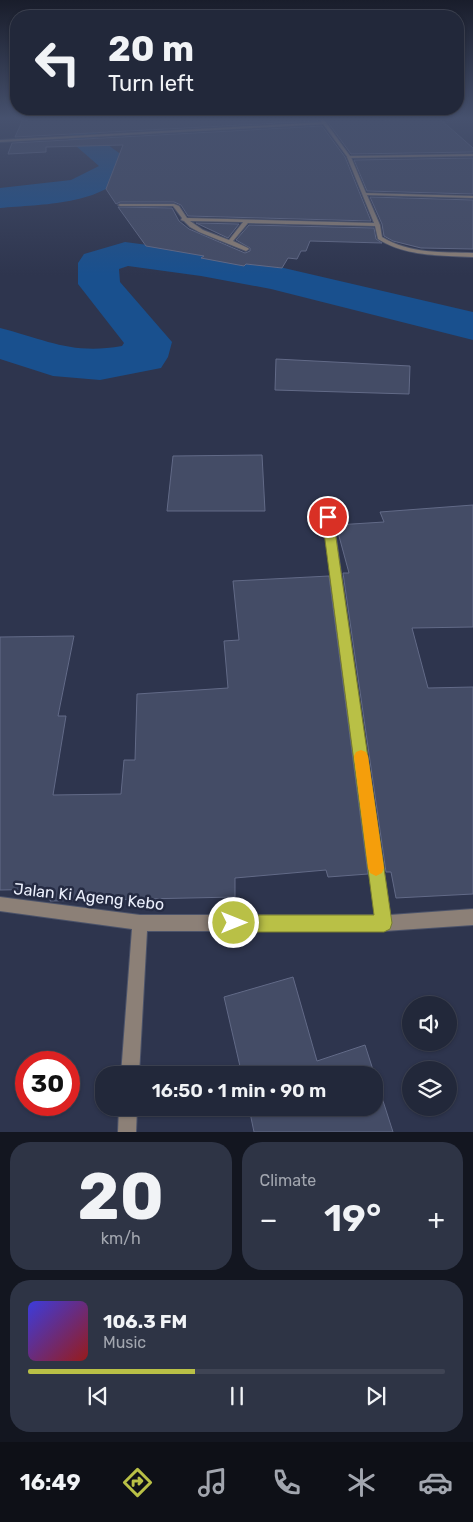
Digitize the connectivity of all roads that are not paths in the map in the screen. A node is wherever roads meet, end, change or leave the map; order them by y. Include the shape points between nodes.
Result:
1 (355, 170) edge
2 (365, 194) junction
3 (473, 197) edge
4 (120, 205) dead end
5 (183, 219) junction
6 (246, 222) junction
7 (377, 225) junction
8 (231, 240) junction
9 (246, 249) dead end
10 (473, 255) edge
11 (328, 517) dead end
12 (0, 904) edge
13 (473, 917) edge
14 (140, 923) junction
15 (384, 923) junction
16 (131, 1066) edge
17 (128, 1116) edge
18 (127, 1132) edge

1 - 2 street
2 - 3 street
2 - 7 street
4 - 5 street via 174,206
5 - 6 street
5 - 8 street via 203,232
6 - 7 street
6 - 8 street
7 - 10 street via 380,238 401,249
8 - 9 street
11 - 15 street
12 - 14 street, Jalan Ki Ageng Kebo
13 - 15 street, Jalan Ki Ageng Kebo
14 - 15 street, Jalan Ki Ageng Kebo
14 - 16 street
17 - 18 street

